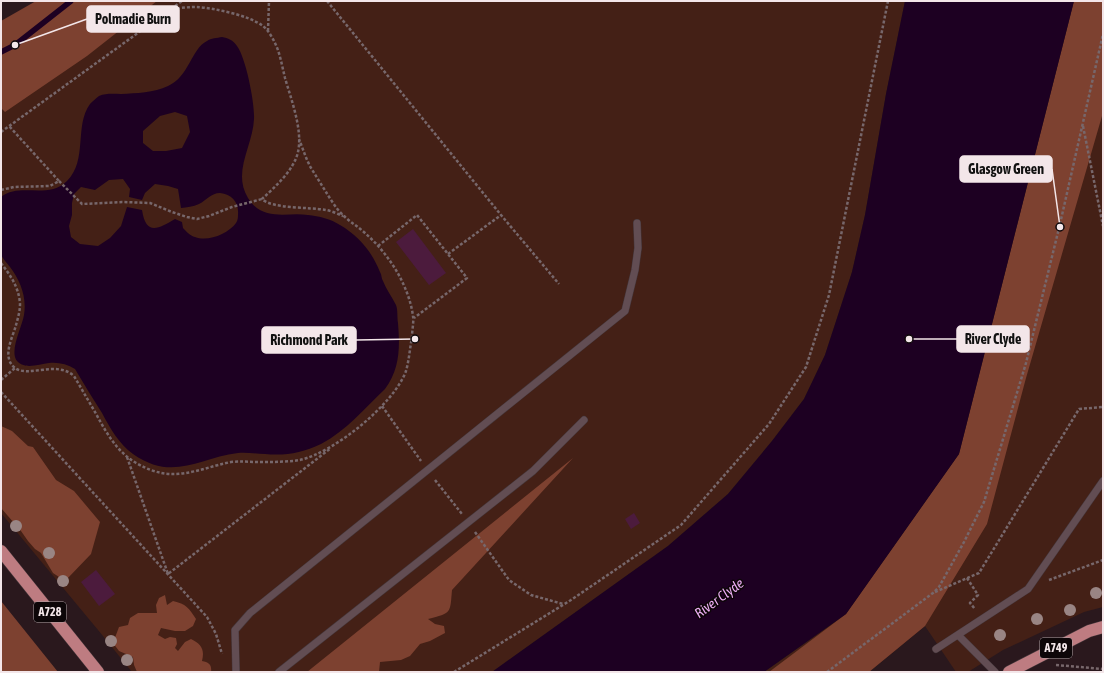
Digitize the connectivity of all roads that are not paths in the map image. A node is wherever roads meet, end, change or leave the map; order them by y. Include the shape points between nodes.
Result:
1 (637, 223) dead end
2 (584, 420) dead end
3 (1103, 481) edge
4 (1, 552) edge
5 (1103, 627) edge
6 (958, 635) junction
7 (936, 649) dead end
8 (98, 672) edge
9 (236, 672) edge
10 (279, 672) edge
11 (995, 672) edge
12 (1009, 672) edge

1 - 9 lane via 638,248 625,311 250,613 235,630
2 - 10 lane via 533,471
3 - 6 lane via 1028,588
4 - 8 main road, A728
5 - 12 main road, A749 via 1089,631
6 - 7 lane
6 - 11 lane

